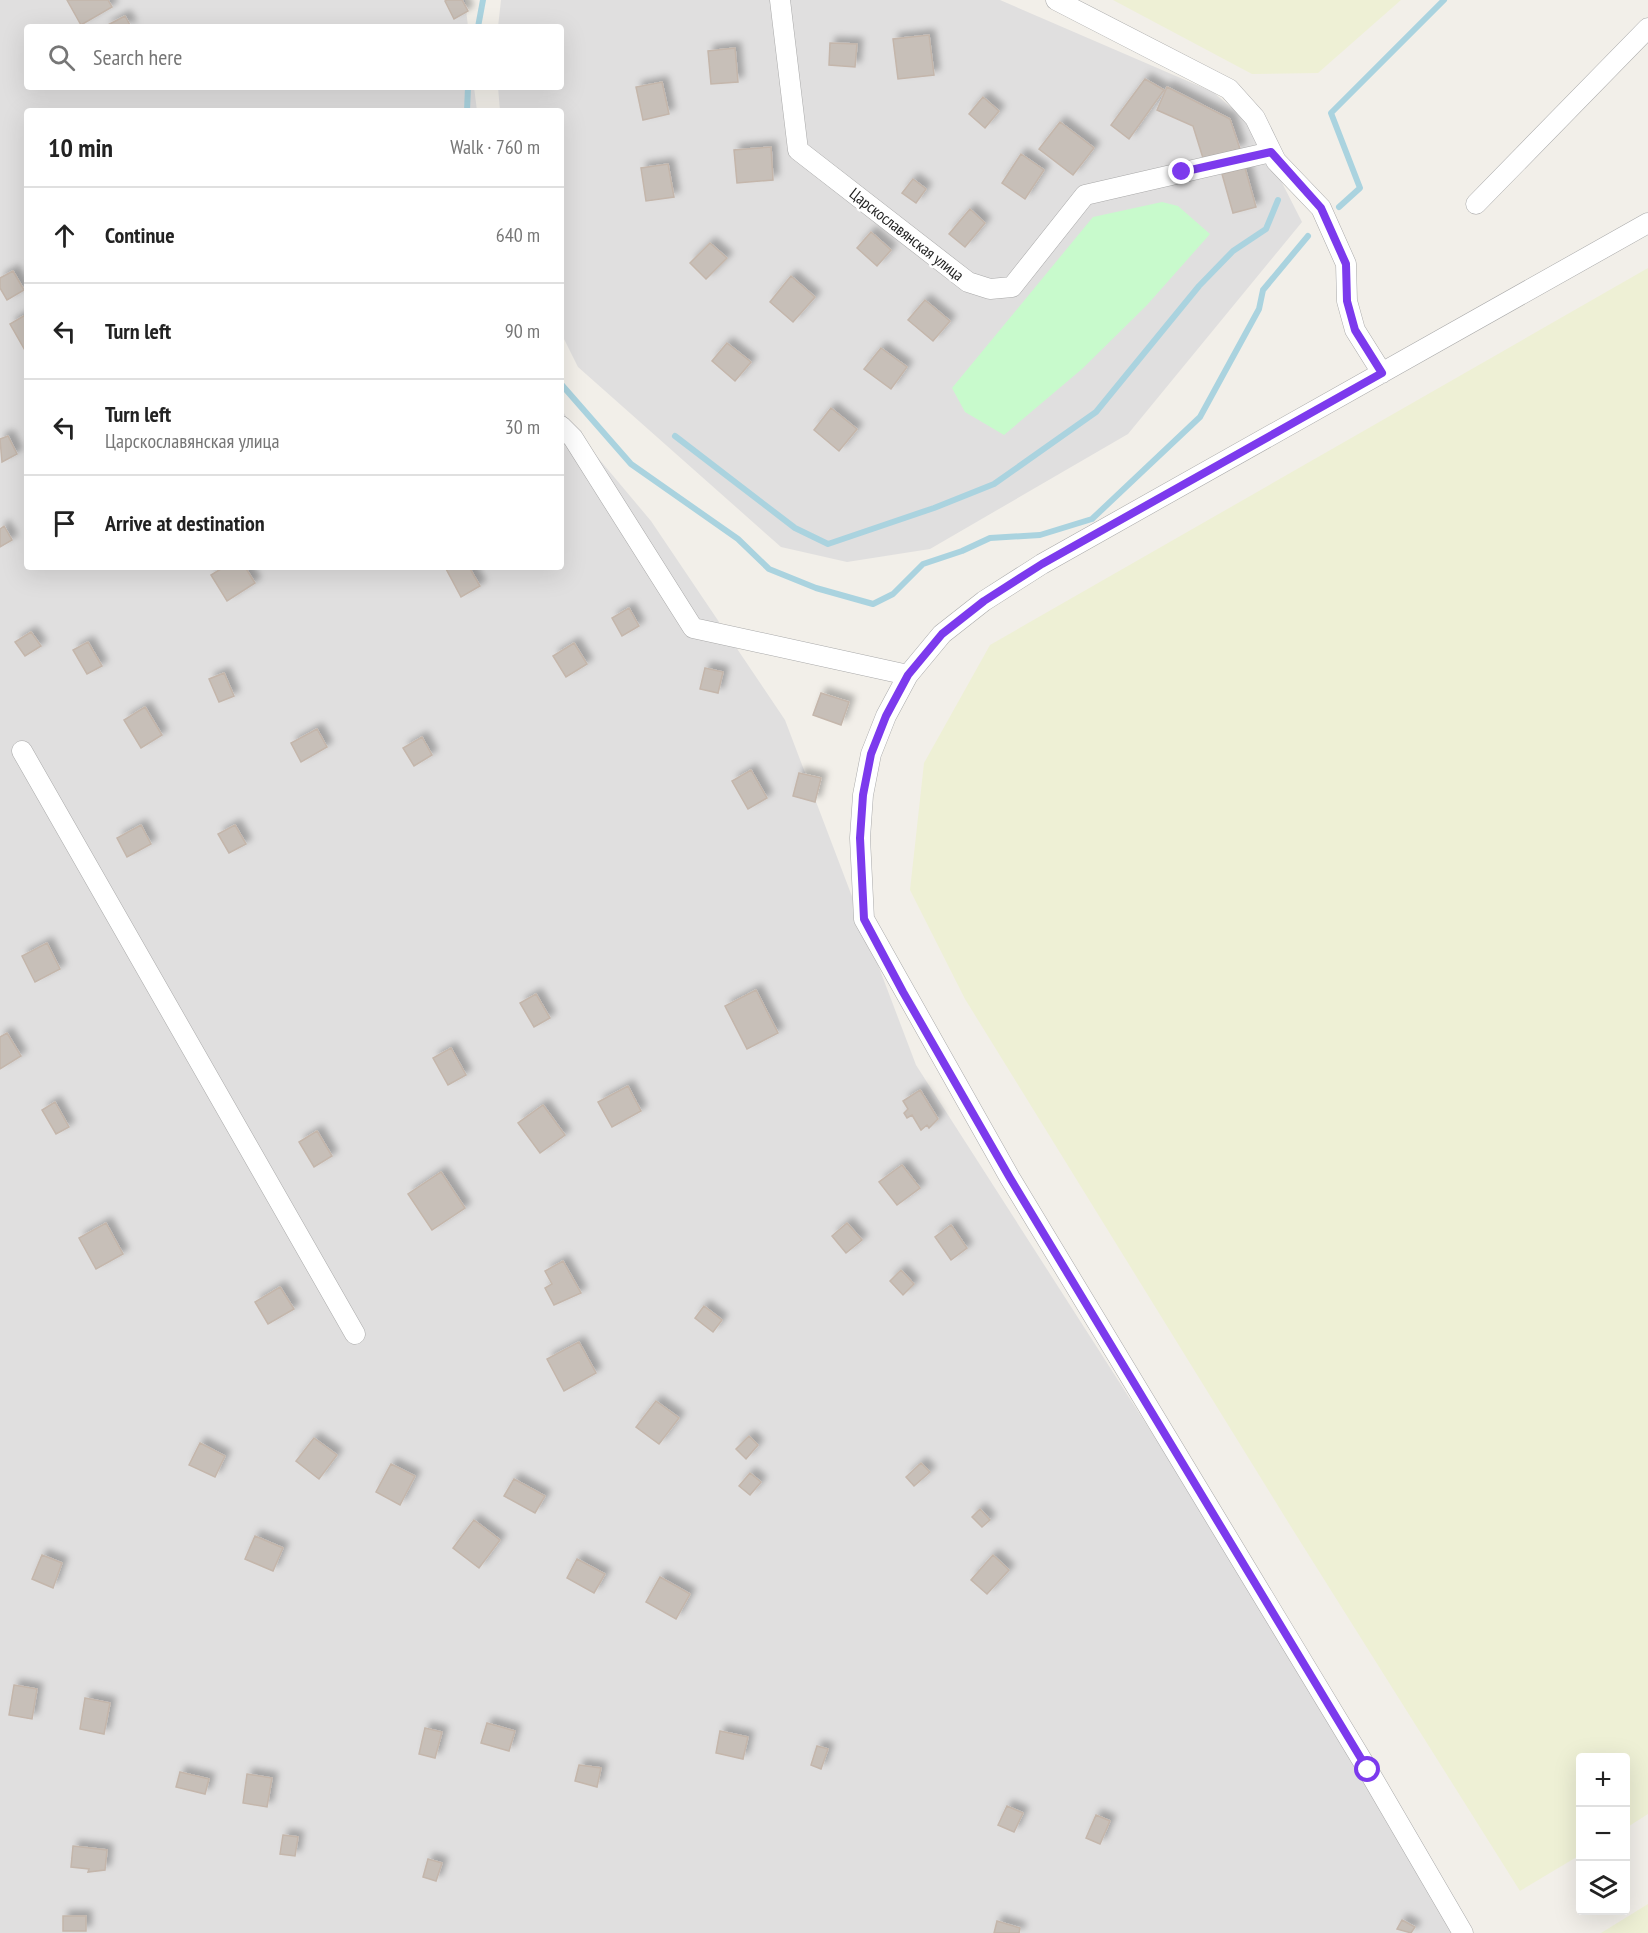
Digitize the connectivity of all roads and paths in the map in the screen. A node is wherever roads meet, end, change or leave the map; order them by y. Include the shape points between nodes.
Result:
1 (780, 0) edge
2 (1056, 0) edge
3 (1648, 28) edge
4 (1271, 152) junction
5 (1476, 204) dead end
6 (1648, 224) edge
7 (1382, 373) junction
8 (564, 429) edge
9 (908, 675) junction
10 (22, 751) dead end
11 (355, 1334) dead end
12 (1463, 1933) edge

1 - 4 street, Царскославянская улица via 798,150 968,282 990,289 1012,287 1085,195
2 - 4 street via 1229,89 1256,118
3 - 5 street
4 - 7 street via 1321,208 1346,264 1347,301 1355,330
6 - 7 street
7 - 9 street via 1042,564 942,634
8 - 9 street via 693,628
9 - 12 street via 871,754 863,795 860,838 864,919 1010,1178
10 - 11 street

